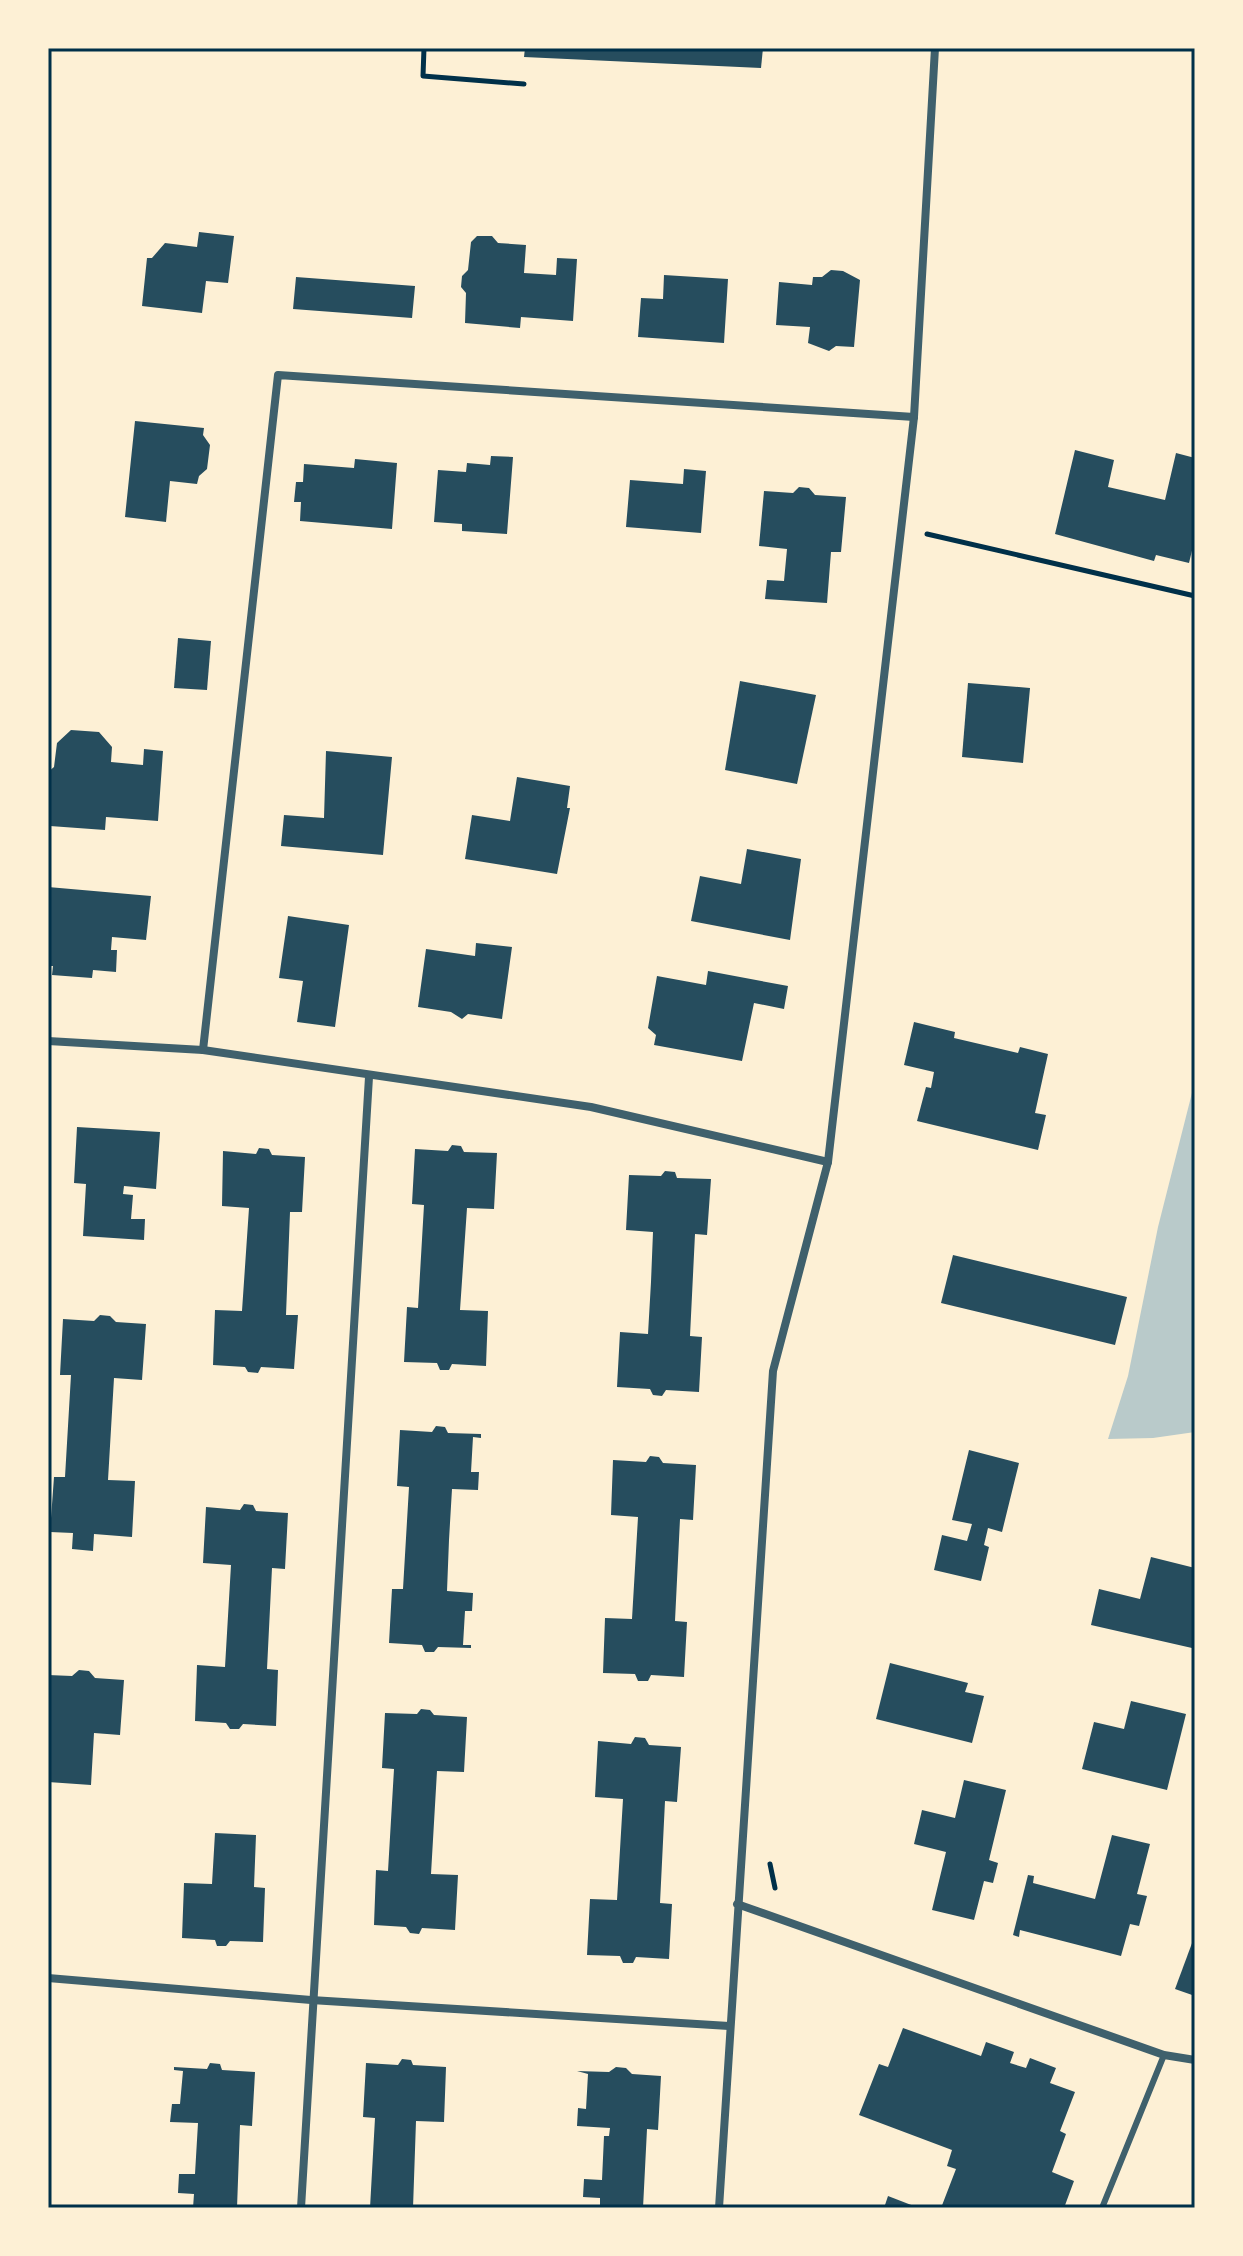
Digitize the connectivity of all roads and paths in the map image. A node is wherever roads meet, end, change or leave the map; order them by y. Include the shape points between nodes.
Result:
1 (424, 48) edge
2 (935, 48) edge
3 (524, 84) dead end
4 (914, 417) junction
5 (901, 528) junction
6 (1195, 596) edge
7 (48, 1041) edge
8 (203, 1050) junction
9 (369, 1077) junction
10 (828, 1162) junction
11 (737, 1904) junction
12 (48, 1978) edge
13 (311, 2000) junction
14 (729, 2026) junction
15 (1164, 2055) junction
16 (1195, 2060) edge
17 (301, 2208) edge
18 (719, 2208) edge
19 (1102, 2208) edge

1 - 3 path via 423,76
2 - 4 street
4 - 5 street
4 - 8 street via 278,375
5 - 6 path
5 - 10 street
7 - 8 street
8 - 9 street
9 - 10 street via 591,1107
9 - 13 street
10 - 11 street via 773,1371
11 - 14 street
11 - 15 street
12 - 13 street
13 - 14 street
13 - 17 street
14 - 18 street
15 - 16 street
15 - 19 lane

